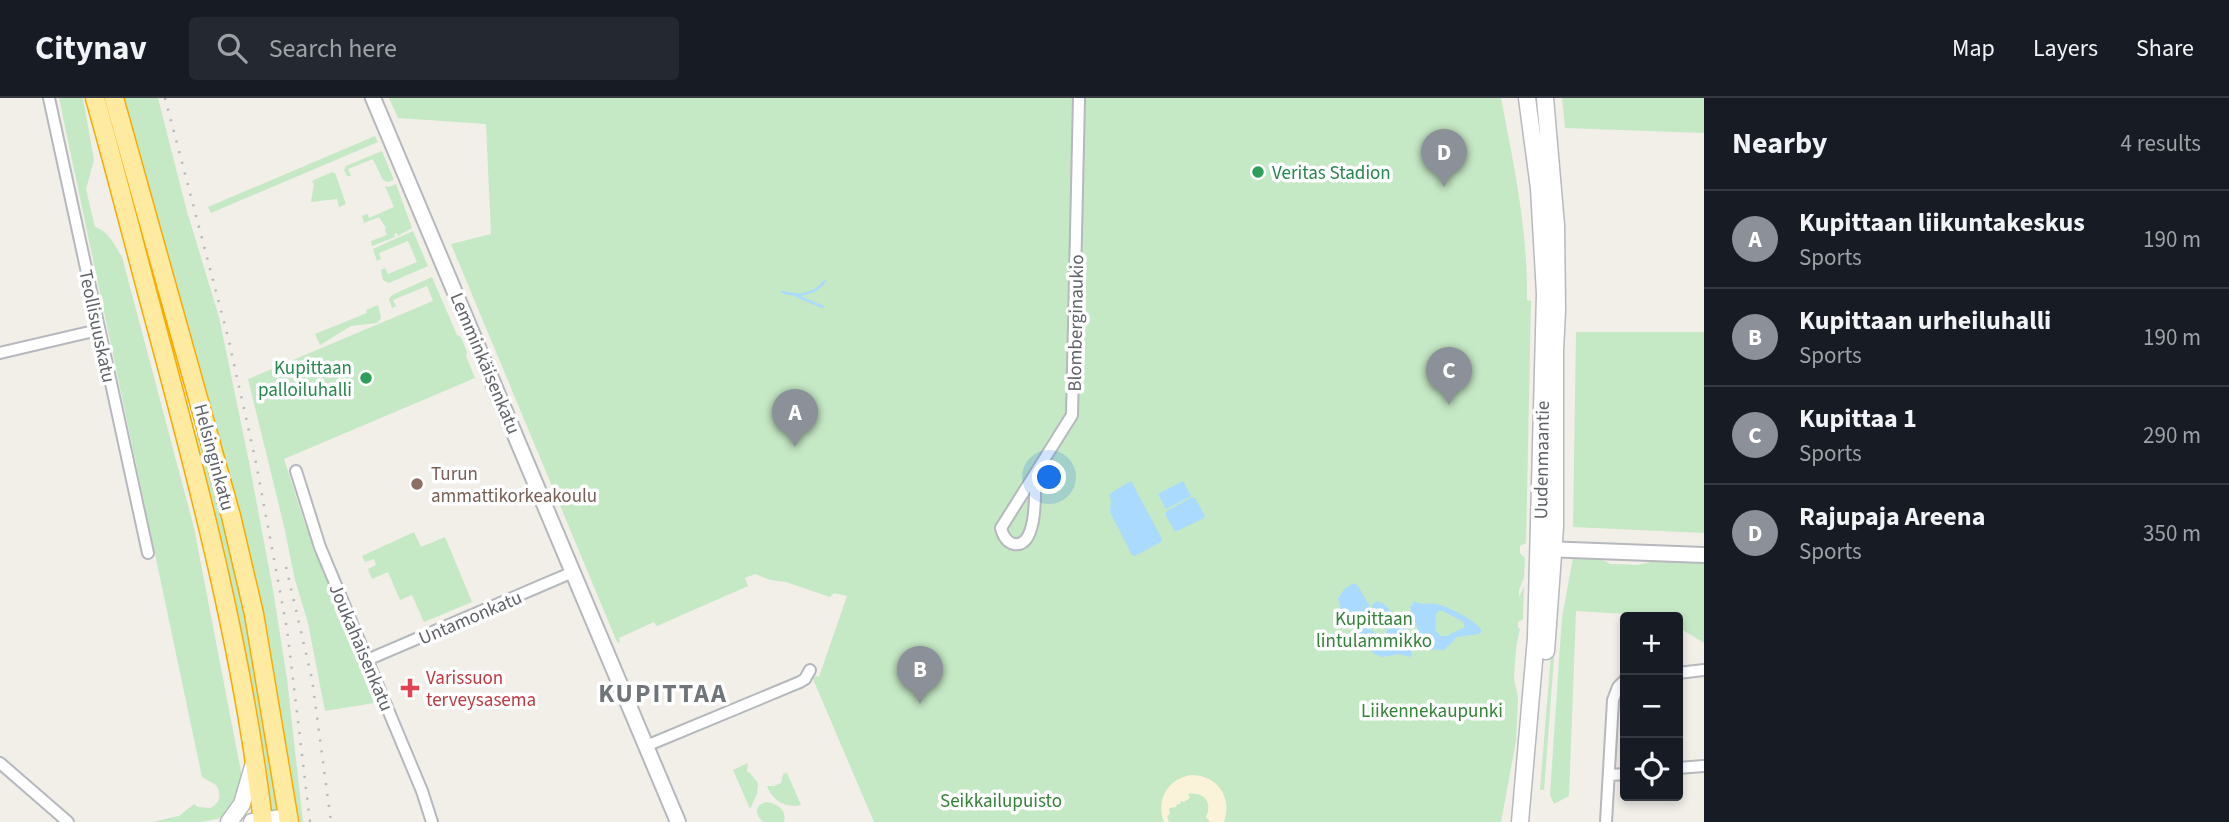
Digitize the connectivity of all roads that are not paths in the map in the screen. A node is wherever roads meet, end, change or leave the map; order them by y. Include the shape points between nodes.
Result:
1 (49, 98) edge
2 (95, 98) edge
3 (114, 98) edge
4 (373, 98) edge
5 (1079, 98) edge
6 (1527, 98) edge
7 (1545, 98) edge
8 (98, 330) junction
9 (0, 353) edge
10 (296, 471) dead end
11 (1035, 477) junction
12 (1547, 549) junction
13 (148, 553) dead end
14 (1704, 555) edge
15 (573, 572) junction
16 (367, 660) junction
17 (810, 670) dead end
18 (1704, 670) edge
19 (1683, 672) edge
20 (1620, 685) edge
21 (646, 746) junction
22 (255, 761) junction
23 (0, 763) edge
24 (1704, 766) edge
25 (1683, 768) edge
26 (1620, 774) edge
27 (1610, 775) junction
28 (289, 820) edge
29 (68, 822) edge
30 (229, 822) edge
31 (259, 822) edge
32 (432, 822) edge
33 (678, 822) edge
34 (1520, 822) edge
35 (1531, 822) edge
36 (1606, 822) edge

1 - 8 street, Teollisuuskatu
2 - 22 highway, Helsinginkatu via 207,519
3 - 28 highway, Helsinginkatu via 231,516 254,614
4 - 15 street, Lemminkäisenkatu
5 - 11 street, Blomberginaukio via 1072,415
6 - 12 main road, Uudenmaantie via 1544,260
7 - 12 main road, Uudenmaantie via 1556,225
8 - 9 street
8 - 13 street, Teollisuuskatu
10 - 16 street, Joukahaisenkatu via 320,547
11 - 11 street, Blomberginaukio via 1033,521 1027,538 1011,543 1001,528
12 - 14 street
12 - 34 main road, Uudenmaantie
12 - 35 main road, Uudenmaantie via 1540,741
15 - 16 street, Untamonkatu
15 - 21 street, Lemminkäisenkatu
16 - 32 street, Joukahaisenkatu
17 - 21 street via 800,682
18 - 19 street
20 - 27 street via 1613,700
21 - 33 street, Lemminkäisenkatu
22 - 30 main road via 242,804
22 - 31 highway, Helsinginkatu
23 - 29 street
24 - 25 street
26 - 27 street
27 - 36 street
28 - 31 main road

